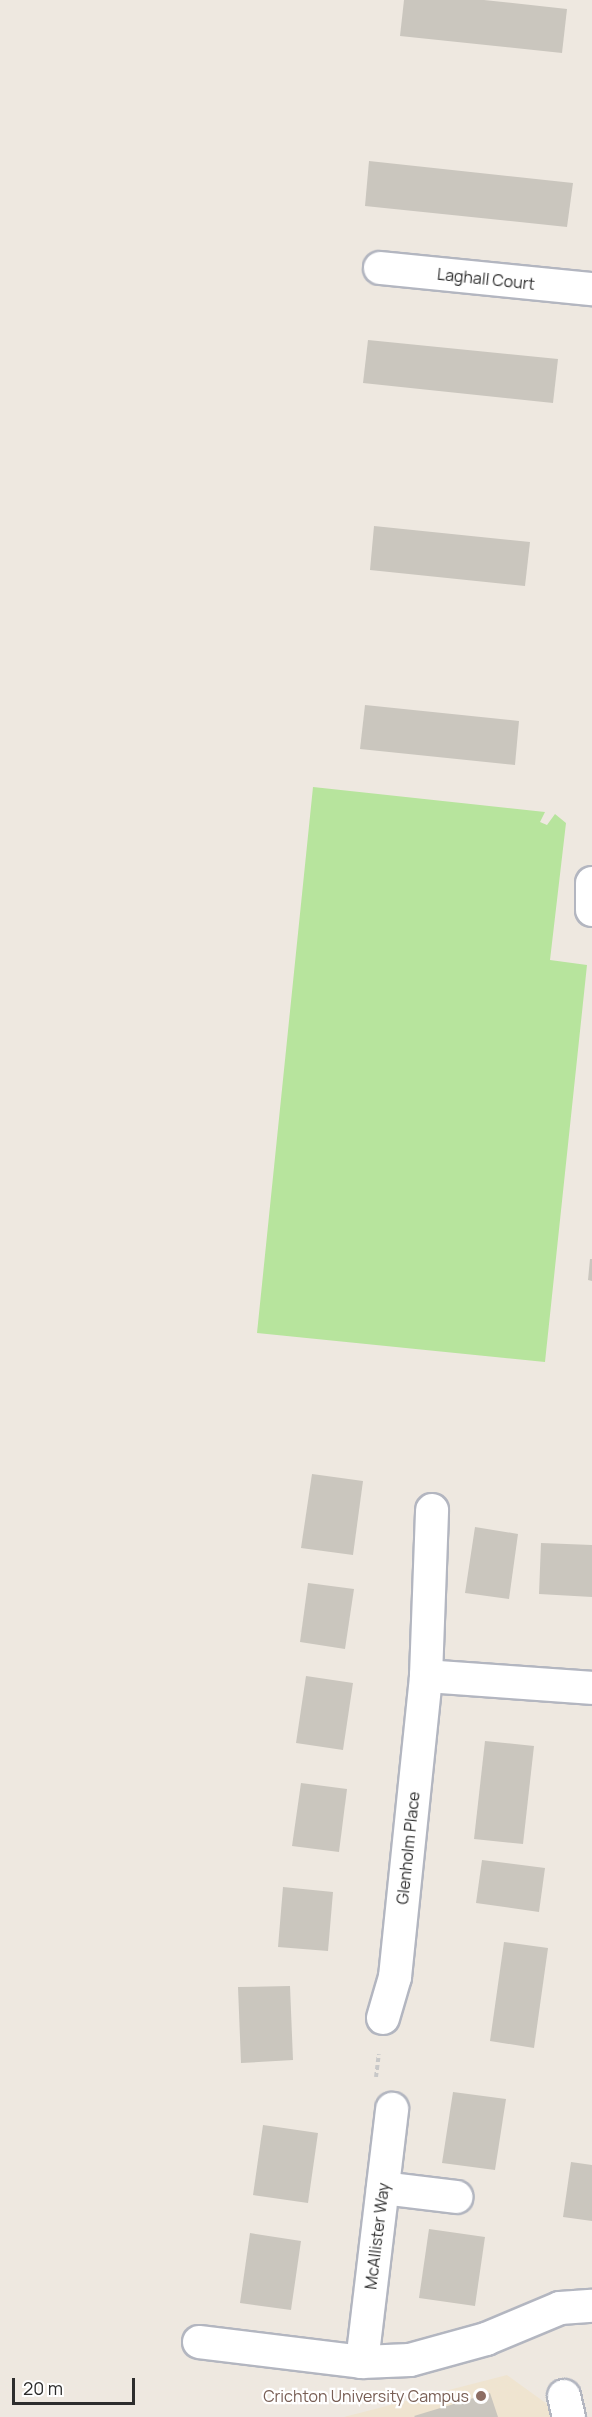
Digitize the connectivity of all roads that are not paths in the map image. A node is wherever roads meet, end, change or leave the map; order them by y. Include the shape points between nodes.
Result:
1 (380, 268) dead end
2 (592, 289) edge
3 (432, 1510) dead end
4 (426, 1676) junction
5 (592, 1688) edge
6 (383, 2018) road end
7 (392, 2109) road end
8 (383, 2188) junction
9 (456, 2197) dead end
10 (592, 2306) edge
11 (199, 2342) dead end
12 (362, 2362) junction

1 - 2 street, Laghall Court
3 - 4 street, Glenholm Place
4 - 5 street
4 - 6 street, Glenholm Place via 395,1977
7 - 8 street, McAllister Way
8 - 9 street
8 - 12 street, McAllister Way
10 - 12 street via 560,2308 486,2339 410,2360
11 - 12 street

